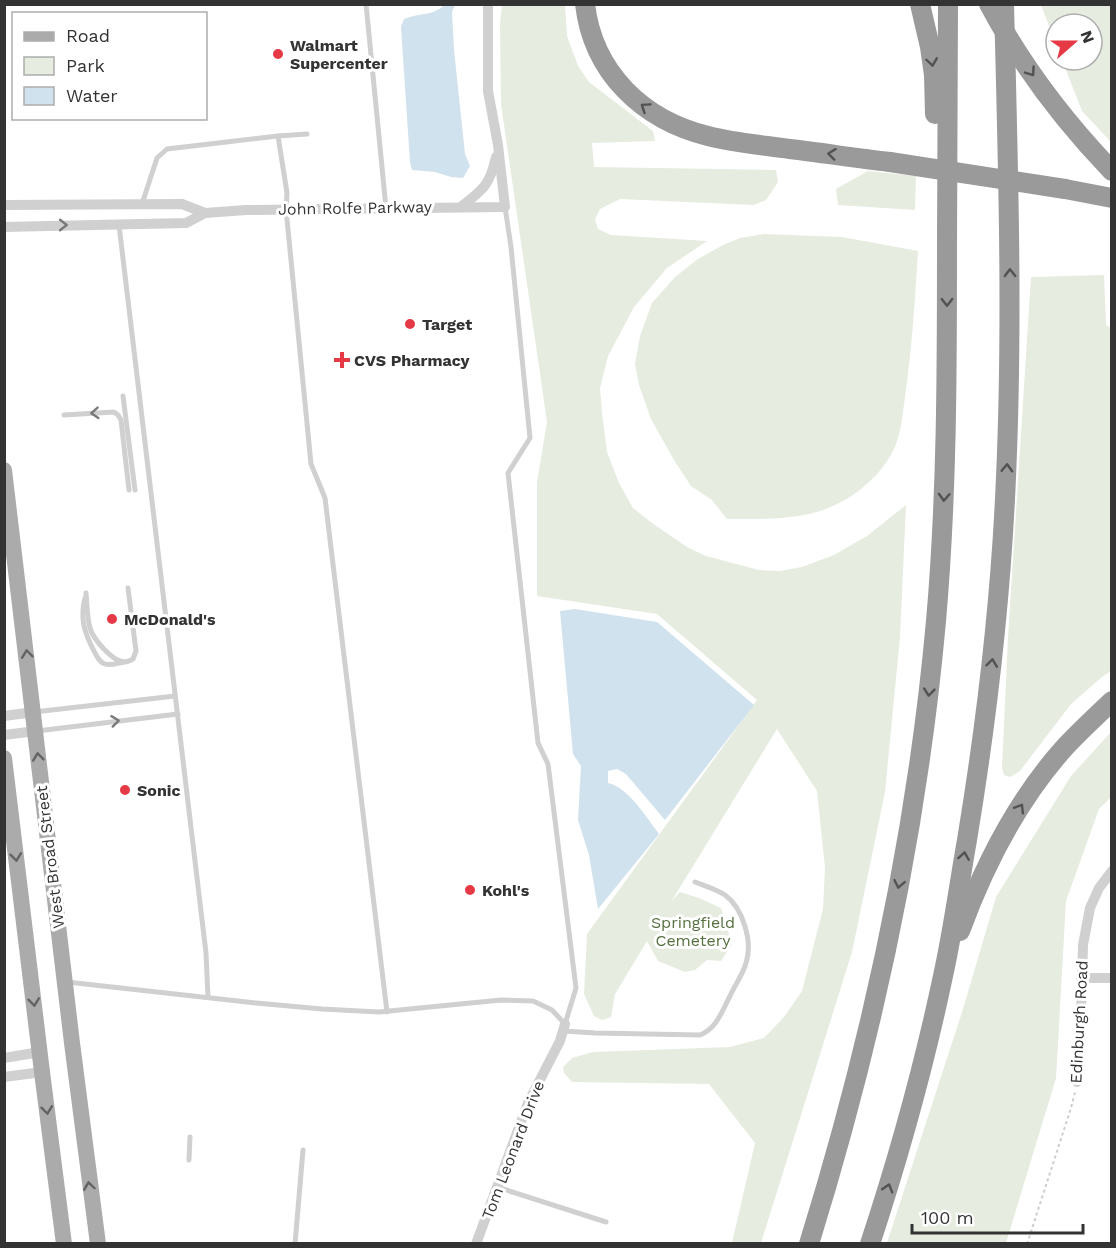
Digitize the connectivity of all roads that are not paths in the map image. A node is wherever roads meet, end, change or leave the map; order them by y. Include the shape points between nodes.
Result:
1 (366, 4) edge
2 (488, 4) edge
3 (585, 4) edge
4 (920, 4) edge
5 (948, 4) edge
6 (989, 4) edge
7 (1004, 4) edge
8 (307, 134) dead end
9 (278, 136) junction
10 (498, 145) junction
11 (1112, 171) edge
12 (1112, 198) edge
13 (142, 204) junction
14 (4, 205) edge
15 (462, 206) junction
16 (505, 207) junction
17 (386, 208) junction
18 (286, 209) junction
19 (205, 213) junction
20 (119, 225) junction
21 (4, 227) edge
22 (947, 244) junction
23 (123, 396) dead end
24 (64, 415) dead end
25 (4, 470) edge
26 (128, 588) dead end
27 (127, 662) junction
28 (175, 696) junction
29 (1112, 701) edge
30 (34, 712) junction
31 (177, 714) junction
32 (4, 716) edge
33 (36, 731) junction
34 (4, 735) edge
35 (4, 758) edge
36 (1112, 871) edge
37 (695, 882) dead end
38 (943, 975) junction
39 (1081, 978) junction
40 (1112, 978) edge
41 (64, 982) junction
42 (208, 998) junction
43 (387, 1012) junction
44 (564, 1028) junction
45 (40, 1052) junction
46 (4, 1058) edge
47 (42, 1072) junction
48 (4, 1077) edge
49 (1077, 1082) road end
50 (190, 1137) dead end
51 (303, 1150) dead end
52 (189, 1160) dead end
53 (497, 1187) junction
54 (606, 1222) dead end
55 (64, 1244) edge
56 (98, 1244) edge
57 (295, 1244) edge
58 (476, 1244) edge
59 (809, 1244) edge
60 (870, 1244) edge

1 - 17 lane
2 - 10 street via 488,92
12 -> 3 highway, bridge via 890,162 733,142 676,125 636,101 608,70 591,35
4 -> 22 highway via 934,75
5 - 22 highway
6 -> 11 highway, bridge via 1047,96
38 -> 7 highway via 983,738 1001,564 1011,309
8 - 9 lane
9 - 13 lane via 166,149 157,158
9 - 18 lane
10 - 15 street via 486,187
10 - 16 street
13 - 14 street, John Rolfe Parkway
13 - 19 street, John Rolfe Parkway via 182,204
15 - 16 street, John Rolfe Parkway
15 - 17 street, John Rolfe Parkway
16 - 44 lane via 530,438 508,473 538,743 548,764 576,988
17 - 18 street, John Rolfe Parkway
18 - 19 street, John Rolfe Parkway
18 - 43 lane via 311,464 325,498
19 - 20 street, John Rolfe Parkway via 186,223
21 -> 20 street, John Rolfe Parkway
20 - 28 lane
22 -> 59 highway via 944,507 923,736 872,1015
23 -> 24 lane via 132,490 118,415
30 -> 25 main road, West Broad Street
26 - 27 lane via 136,651
27 - 27 lane via 109,654 90,630 86,593 83,621 98,658 109,665
28 - 30 lane
28 - 31 lane
38 -> 29 highway via 984,873 1034,786 1064,748
30 - 32 street
30 - 33 main road, West Broad Street
33 -> 31 lane
31 - 42 lane
33 - 34 street
41 -> 33 main road, West Broad Street
35 -> 45 main road, West Broad Street
36 - 39 street, Edinburgh Road via 1090,908
37 - 44 lane via 726,896 747,933 746,963 712,1029 700,1035 595,1033
60 -> 38 highway via 897,1157
39 - 40 street
39 - 49 street, Edinburgh Road
41 - 42 lane
56 -> 41 main road, West Broad Street
42 - 43 lane
43 - 44 lane via 501,1000 532,1001 552,1010
44 - 53 street, Tom Leonard Drive via 528,1102
45 - 46 street
45 - 47 main road, West Broad Street
47 - 48 street
47 -> 55 main road, West Broad Street
50 - 52 lane
51 - 57 lane
53 - 54 lane
53 - 58 street, Tom Leonard Drive

